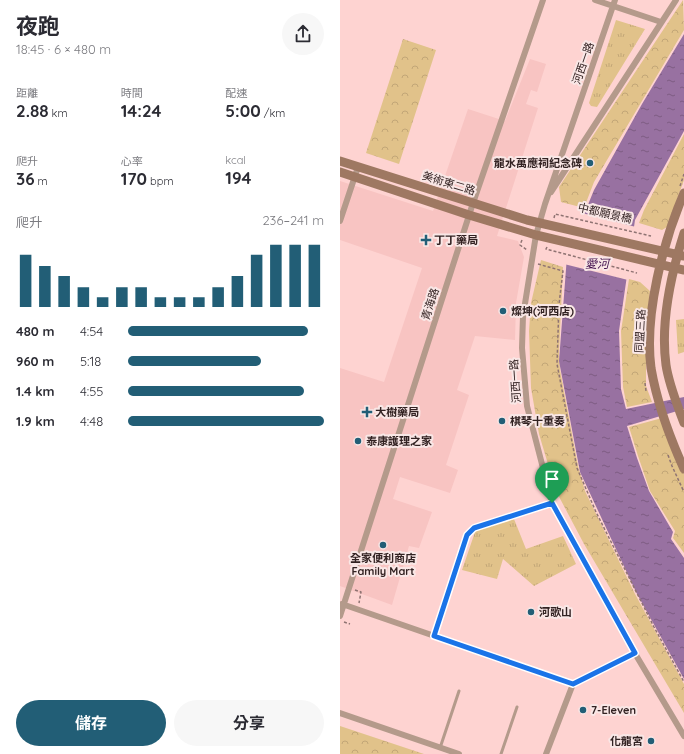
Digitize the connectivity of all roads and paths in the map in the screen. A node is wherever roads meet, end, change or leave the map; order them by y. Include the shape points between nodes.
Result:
1 (543, 0) edge
2 (595, 0) edge
3 (676, 0) edge
4 (614, 3) edge
5 (661, 22) junction
6 (340, 161) edge
7 (358, 167) junction
8 (340, 172) edge
9 (354, 177) junction
10 (684, 193) edge
11 (546, 200) junction
12 (473, 203) junction
13 (555, 214) dead end
14 (469, 216) junction
15 (340, 221) edge
16 (539, 224) junction
17 (684, 233) edge
18 (536, 235) junction
19 (651, 236) dead end
20 (546, 249) dead end
21 (664, 252) junction
22 (681, 255) edge
23 (538, 264) dead end
24 (661, 265) junction
25 (674, 268) junction
26 (684, 270) edge
27 (637, 273) dead end
28 (665, 325) junction
29 (651, 326) junction
30 (684, 423) edge
31 (684, 469) edge
32 (552, 503) junction
33 (349, 588) junction
34 (342, 604) edge
35 (358, 610) junction
36 (340, 616) edge
37 (340, 621) edge
38 (350, 624) dead end
39 (434, 636) junction
40 (635, 653) junction
41 (684, 682) edge
42 (573, 684) junction
43 (459, 691) dead end
44 (517, 707) dead end
45 (340, 713) edge
46 (684, 736) edge
47 (440, 748) junction
48 (459, 754) edge
49 (501, 754) edge
50 (546, 754) edge

1 - 12 street, 青海路
2 - 4 street
3 - 5 street
4 - 5 street
4 - 11 street, 河西一路
5 - 11 street
6 - 7 street, 美術東二路
7 - 9 street
7 - 12 street, 美術東二路
8 - 9 street
9 - 14 street
9 - 15 street
10 - 21 street, 同盟三路
11 - 16 street, 河西一路
12 - 14 street, 青海路
12 - 16 street, 美術東二路
13 - 19 path, 中都願景橋
14 - 18 street
14 - 33 street, 青海路
16 - 18 street, 河西一路
16 - 21 street, 美術東二路
17 - 22 street
18 - 24 street
18 - 32 street, 河西一路 via 523,316 522,348 527,406
20 - 27 path
21 - 22 street
21 - 24 street, 同盟三路
22 - 25 street
23 - 41 path via 563,271 557,364 577,468 596,512
24 - 25 street
24 - 29 street, 同盟三路
25 - 26 street
25 - 28 street
28 - 29 street
28 - 30 street via 666,365
29 - 31 street, 同盟三路 via 651,368 654,382 674,448
32 - 39 lane via 474,528 467,535
32 - 40 street, 河西一路
33 - 34 street, 青海路
33 - 35 path via 361,592
34 - 35 street
34 - 36 street, 青海路
35 - 39 street
37 - 38 path
39 - 42 street
40 - 42 street
40 - 46 street, 河西一路
42 - 50 street
43 - 47 lane
44 - 49 lane
45 - 47 street
47 - 48 street

